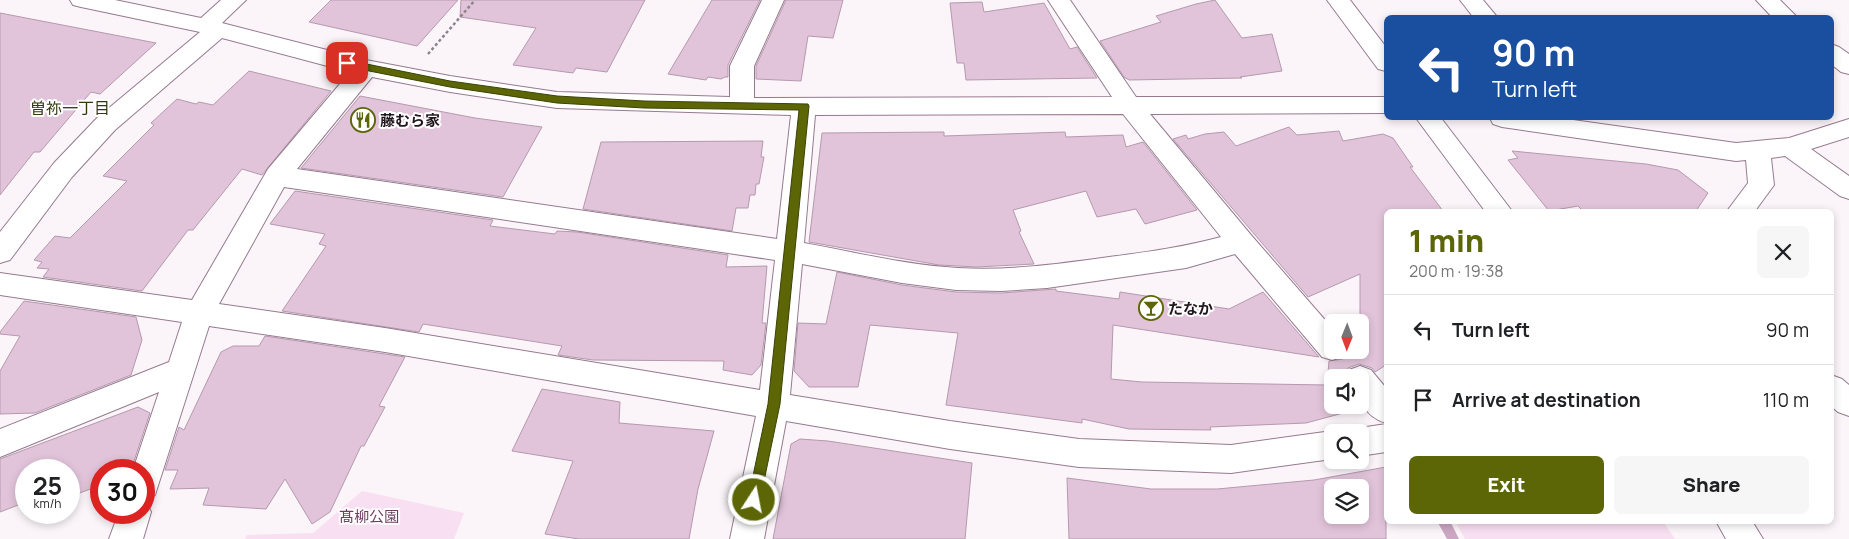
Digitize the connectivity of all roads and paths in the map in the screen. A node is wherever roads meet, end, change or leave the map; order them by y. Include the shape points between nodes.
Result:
1 (81, 0) edge
2 (235, 0) edge
3 (475, 0) edge
4 (773, 0) edge
5 (1059, 0) edge
6 (1338, 0) edge
7 (1471, 0) edge
8 (1767, 0) edge
9 (1484, 15) edge
10 (1784, 15) edge
11 (211, 28) junction
12 (1834, 54) edge
13 (1384, 60) edge
14 (1849, 66) edge
15 (366, 68) junction
16 (410, 75) junction
17 (742, 105) junction
18 (1384, 105) edge
19 (804, 106) junction
20 (1129, 106) junction
21 (1430, 120) edge
22 (1534, 120) edge
23 (1581, 123) edge
24 (1849, 128) edge
25 (1790, 147) junction
26 (1757, 150) junction
27 (277, 176) junction
28 (1849, 189) edge
29 (1496, 209) edge
30 (1742, 209) edge
31 (1241, 242) junction
32 (0, 252) edge
33 (789, 252) junction
34 (0, 284) edge
35 (199, 312) junction
36 (1324, 337) edge
37 (1343, 359) edge
38 (1351, 369) edge
39 (181, 370) junction
40 (1369, 390) edge
41 (1834, 390) edge
42 (1849, 403) edge
43 (774, 404) junction
44 (1384, 408) edge
45 (1384, 438) edge
46 (1369, 441) edge
47 (0, 442) edge
48 (1324, 447) edge
49 (152, 459) edge
50 (131, 524) edge
51 (1734, 524) edge
52 (126, 539) edge
53 (747, 539) edge
54 (1746, 539) edge

1 - 11 street
2 - 11 street
3 - 16 path
4 - 17 street via 742,66
5 - 20 street
6 - 13 street
7 - 9 street
8 - 10 street
11 - 15 street
11 - 32 street via 106,124 63,170
12 - 14 street
15 - 16 street
15 - 27 street
16 - 17 street via 557,100
17 - 19 street
18 - 20 street
19 - 20 street
19 - 33 street
20 - 31 street
21 - 29 street
22 - 23 street
23 - 26 street via 1736,152
24 - 25 street
25 - 26 street
25 - 28 street
26 - 30 street via 1762,185
27 - 33 street
27 - 35 street
31 - 33 street via 1186,257 1047,277 1001,280 902,272
31 - 36 street
33 - 43 street
34 - 35 street
35 - 39 street
35 - 43 street
37 - 38 street
39 - 47 street
39 - 49 street
40 - 44 street
41 - 42 street
43 - 48 street via 950,435 1079,453 1231,459
43 - 53 street
45 - 46 street
50 - 52 street
51 - 54 street

